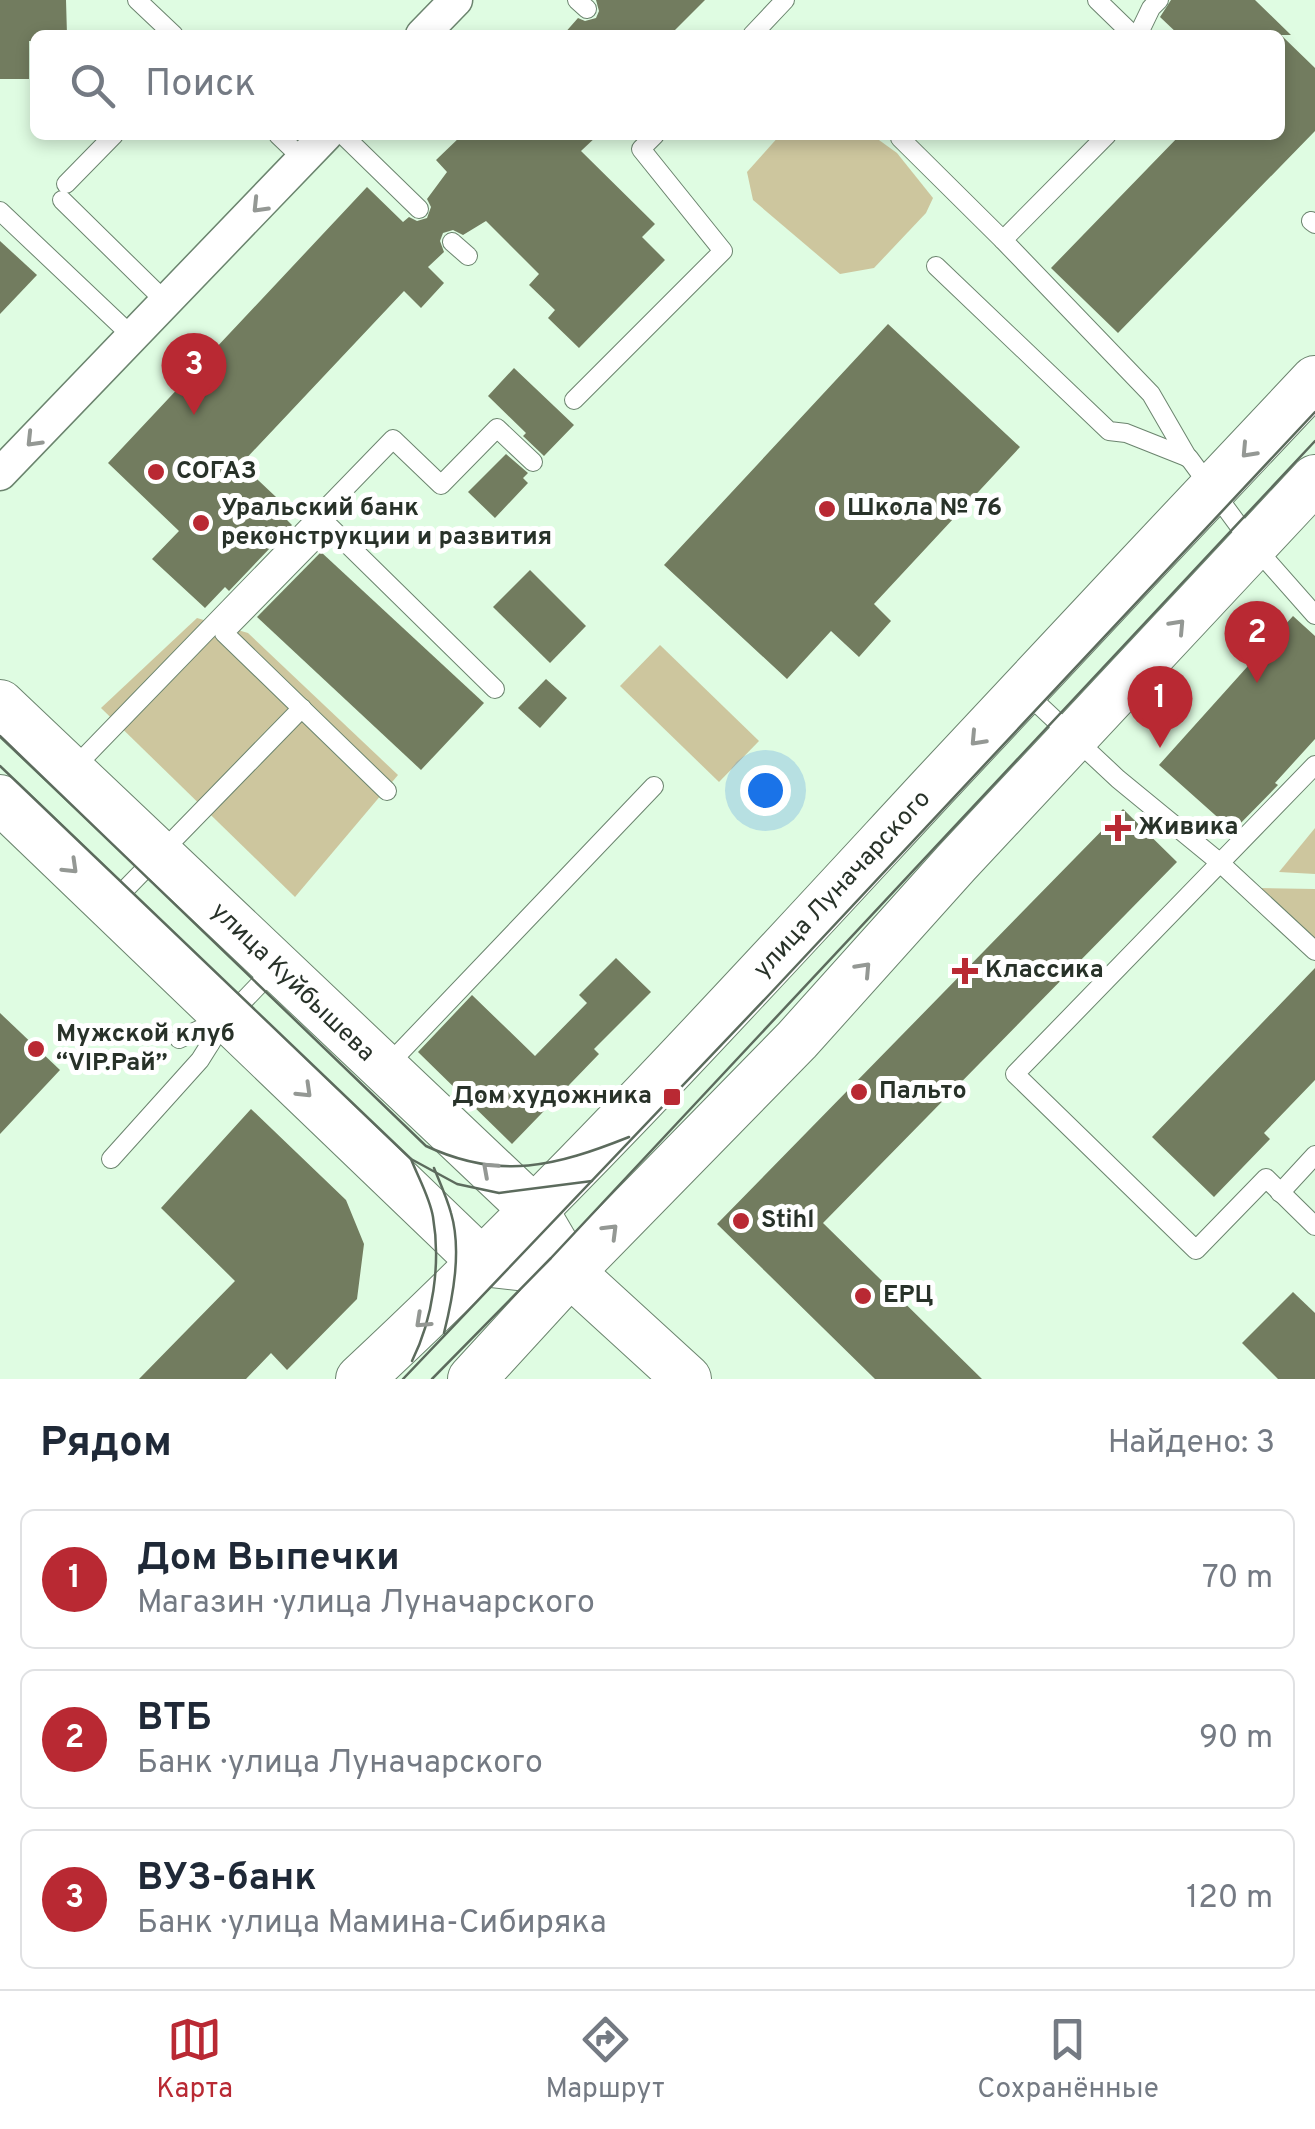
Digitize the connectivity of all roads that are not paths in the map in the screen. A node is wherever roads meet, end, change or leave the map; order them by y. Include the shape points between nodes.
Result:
1 (137, 0) edge
2 (456, 0) edge
3 (785, 0) edge
4 (1098, 0) edge
5 (1159, 0) edge
6 (169, 30) edge
7 (427, 30) edge
8 (757, 30) edge
9 (1131, 30) edge
10 (1139, 30) edge
11 (110, 140) edge
12 (348, 140) edge
13 (650, 140) edge
14 (902, 140) edge
15 (1102, 140) edge
16 (315, 147) edge
17 (419, 209) dead end
18 (0, 211) edge
19 (1003, 240) junction
20 (452, 242) dead end
21 (468, 256) dead end
22 (936, 266) dead end
23 (166, 302) junction
24 (133, 337) junction
25 (1315, 380) edge
26 (574, 400) dead end
27 (533, 462) dead end
28 (0, 474) edge
29 (1200, 474) junction
30 (1315, 479) edge
31 (1253, 546) junction
32 (1315, 615) edge
33 (495, 689) dead end
34 (1022, 690) junction
35 (0, 704) edge
36 (302, 708) junction
37 (1073, 737) junction
38 (1315, 765) edge
39 (70, 771) junction
40 (654, 786) dead end
41 (387, 791) dead end
42 (0, 800) edge
43 (158, 855) junction
44 (1218, 862) junction
45 (110, 905) junction
46 (1315, 951) edge
47 (276, 967) junction
48 (227, 1017) junction
49 (179, 1039) dead end
50 (383, 1070) junction
51 (1315, 1155) edge
52 (111, 1159) dead end
53 (1280, 1193) junction
54 (533, 1210) junction
55 (1315, 1226) edge
56 (482, 1262) junction
57 (570, 1272) junction
58 (360, 1379) edge
59 (472, 1379) edge
60 (687, 1379) edge

1 - 6 lane
2 - 7 street
3 - 8 lane
4 - 9 lane
5 - 10 lane
11 - 23 lane via 64,192
12 - 17 lane
13 - 26 lane via 641,149 722,251
14 - 19 lane
15 - 19 lane
16 -> 23 street
18 - 24 lane
19 - 29 lane via 1151,394
20 - 21 lane
22 - 29 lane via 1109,430
23 - 24 street
24 -> 28 street
25 -> 29 main road, улица Луначарского
27 - 39 lane via 497,428 441,485 394,439
29 - 31 lane
29 - 34 main road, улица Луначарского
30 - 31 main road
31 - 32 lane
37 -> 31 main road
33 - 36 lane via 329,526 224,633
34 - 37 lane
34 -> 54 main road, улица Луначарского
35 - 39 main road, улица Куйбышева
36 - 41 lane
36 - 43 lane
37 - 44 lane
57 -> 37 main road via 810,1026
38 - 44 lane
39 - 43 main road, улица Куйбышева
40 - 50 lane
42 -> 45 main road
43 - 45 lane
43 - 47 main road, улица Куйбышева
44 - 46 lane
44 - 53 lane via 1014,1074 1196,1250 1266,1178
45 - 48 main road
47 - 48 lane
47 - 50 main road, улица Куйбышева
48 - 49 lane
48 - 52 lane via 200,1060
48 -> 56 main road
54 -> 50 main road, улица Куйбышева
51 - 53 lane
53 - 55 lane
54 - 56 main road, улица Луначарского
54 - 57 main road, улица Куйбышева
56 - 57 main road
56 -> 58 main road, улица Луначарского
57 - 59 main road
57 - 60 main road, улица Куйбышева

